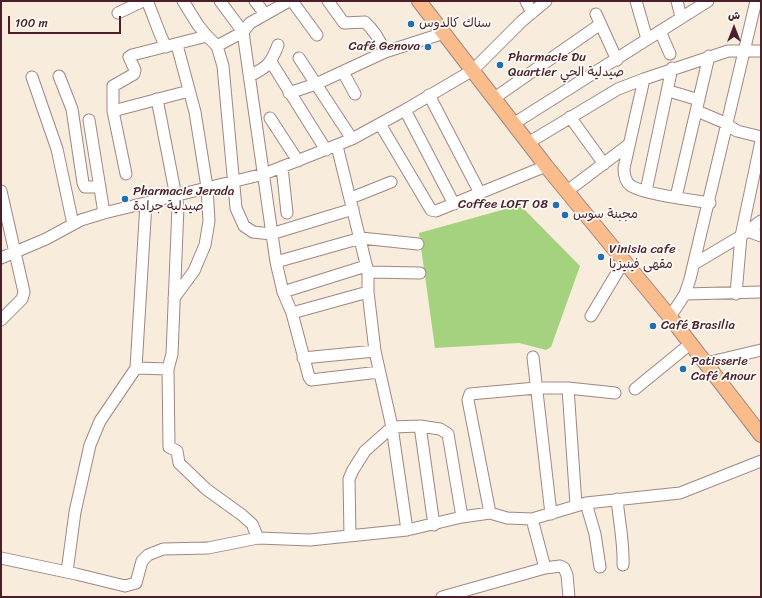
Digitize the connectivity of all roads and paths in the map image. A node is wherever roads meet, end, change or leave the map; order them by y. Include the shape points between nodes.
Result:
1 (143, 1) edge
2 (147, 1) edge
3 (183, 1) edge
4 (220, 1) edge
5 (255, 1) edge
6 (289, 1) edge
7 (292, 1) edge
8 (328, 1) edge
9 (419, 1) edge
10 (526, 1) edge
11 (546, 1) edge
12 (636, 1) edge
13 (677, 1) edge
14 (708, 1) edge
15 (756, 1) edge
16 (118, 13) dead end
17 (532, 13) junction
18 (265, 14) junction
19 (596, 14) dead end
20 (681, 17) junction
21 (600, 25) junction
22 (660, 30) junction
23 (243, 32) junction
24 (444, 33) junction
25 (317, 34) dead end
26 (208, 36) junction
27 (647, 39) junction
28 (278, 45) dead end
29 (171, 46) junction
30 (217, 46) junction
31 (744, 50) junction
32 (761, 51) edge
33 (385, 52) junction
34 (670, 54) dead end
35 (709, 56) junction
36 (299, 58) dead end
37 (616, 60) junction
38 (271, 62) junction
39 (672, 68) junction
40 (473, 70) junction
41 (343, 72) junction
42 (32, 76) dead end
43 (59, 76) dead end
44 (250, 76) junction
45 (644, 79) junction
46 (316, 84) junction
47 (189, 91) junction
48 (669, 91) junction
49 (289, 93) junction
50 (355, 94) dead end
51 (429, 95) junction
52 (157, 99) junction
53 (493, 99) junction
54 (698, 105) junction
55 (405, 110) junction
56 (113, 111) junction
57 (570, 117) junction
58 (270, 118) dead end
59 (89, 120) dead end
60 (380, 124) junction
61 (513, 124) junction
62 (726, 125) junction
63 (761, 137) edge
64 (352, 139) junction
65 (528, 143) junction
66 (337, 146) junction
67 (627, 146) junction
68 (761, 146) edge
69 (326, 150) junction
70 (298, 161) junction
71 (604, 164) junction
72 (546, 166) junction
73 (282, 168) junction
74 (126, 174) dead end
75 (264, 174) junction
76 (234, 180) junction
77 (391, 182) dead end
78 (207, 187) junction
79 (100, 188) junction
80 (1, 191) edge
81 (646, 191) junction
82 (566, 192) junction
83 (480, 193) junction
84 (175, 195) junction
85 (676, 197) junction
86 (146, 203) junction
87 (710, 203) junction
88 (352, 204) junction
89 (454, 204) junction
90 (104, 213) junction
91 (287, 213) dead end
92 (761, 221) edge
93 (74, 224) junction
94 (271, 234) junction
95 (744, 234) junction
96 (761, 236) edge
97 (360, 238) junction
98 (418, 244) dead end
99 (15, 252) junction
100 (1, 258) edge
101 (624, 261) junction
102 (276, 262) junction
103 (694, 264) junction
104 (367, 269) junction
105 (420, 273) dead end
106 (283, 292) junction
107 (368, 292) junction
108 (761, 292) edge
109 (686, 294) junction
110 (736, 294) junction
111 (174, 298) junction
112 (292, 313) junction
113 (591, 316) dead end
114 (670, 317) junction
115 (1, 320) edge
116 (690, 344) junction
117 (761, 350) edge
118 (375, 351) junction
119 (533, 357) dead end
120 (303, 358) junction
121 (706, 363) junction
122 (136, 368) junction
123 (168, 369) junction
124 (379, 372) junction
125 (536, 388) junction
126 (568, 388) junction
127 (635, 389) dead end
128 (615, 393) dead end
129 (420, 426) junction
130 (392, 427) junction
131 (761, 435) edge
132 (761, 461) edge
133 (617, 499) junction
134 (581, 504) junction
135 (490, 513) junction
136 (551, 514) junction
137 (462, 517) junction
138 (532, 519) junction
139 (434, 525) junction
140 (407, 530) junction
141 (350, 536) junction
142 (258, 538) junction
143 (1, 558) edge
144 (623, 565) dead end
145 (600, 567) dead end
146 (545, 568) junction
147 (67, 572) junction
148 (442, 597) edge
149 (569, 597) edge

1 - 16 street
2 - 29 street via 160,35
3 - 26 street
4 - 23 street
5 - 18 street
6 - 18 street
7 - 25 street
8 - 33 street via 344,22 364,22 372,28
9 - 24 main road
10 - 17 street
11 - 17 street
12 - 27 street
13 - 20 street
14 - 20 street
15 - 31 street
17 - 40 street
18 - 23 street via 250,23
19 - 21 street
20 - 22 street
21 - 37 street
21 - 53 street
22 - 27 street
22 - 34 street
23 - 30 street
23 - 44 street
24 - 33 street
24 - 40 main road
26 - 29 street
26 - 30 street
27 - 37 street
28 - 38 street
29 - 47 street
29 - 56 street via 130,57 134,74 113,86
30 - 76 street via 223,66
31 - 32 street
31 - 35 street
31 - 62 street
33 - 41 street
35 - 39 street
35 - 54 street
36 - 46 street
37 - 61 street
38 - 44 street
38 - 49 street
39 - 45 street
39 - 48 street
40 - 51 street
40 - 53 main road
41 - 46 street
41 - 50 street
42 - 93 street via 57,149
43 - 79 street via 72,109 83,183 85,187
44 - 75 street
45 - 57 street via 618,89
45 - 67 street
46 - 49 street
46 - 64 street
47 - 52 street
47 - 78 street
48 - 54 street
48 - 81 street
49 - 69 street
51 - 55 street
51 - 83 street
52 - 56 street
52 - 84 street
53 - 61 main road
54 - 62 street
54 - 85 street
55 - 60 street
55 - 89 street
56 - 74 street
57 - 65 street
57 - 71 street
58 - 70 street
59 - 79 street
60 - 64 street
60 - 89 street via 428,207 436,211
61 - 65 main road
62 - 63 street via 737,131
62 - 87 street
64 - 66 street
65 - 72 main road
66 - 69 street
66 - 88 street
67 - 71 street
67 - 81 street via 625,177 631,186
68 - 95 street
69 - 70 street
70 - 73 street
71 - 82 street
72 - 82 main road
72 - 83 street
73 - 75 street
73 - 91 street
75 - 76 street
75 - 94 street
76 - 78 street
76 - 94 street via 236,208 244,226 253,232
77 - 88 street
78 - 84 street
78 - 111 street via 209,222 205,245 194,270
79 - 90 street
80 - 99 street
81 - 85 street
82 - 101 main road
83 - 89 street
84 - 86 street
84 - 111 street via 178,207
85 - 87 street
86 - 90 street
86 - 122 street
87 - 103 street
88 - 94 street
88 - 97 street
90 - 93 street
92 - 95 street
93 - 99 street
94 - 102 street
95 - 96 street
95 - 103 street
95 - 110 street
97 - 98 street
97 - 102 street
97 - 104 street
99 - 100 street
99 - 115 street via 24,292 22,299
101 - 113 street
101 - 114 main road
102 - 106 street
103 - 109 street
104 - 105 street
104 - 106 street
104 - 107 street
106 - 112 street
107 - 112 street
107 - 118 street
108 - 110 street
109 - 110 street
109 - 114 street
111 - 123 street via 172,354
112 - 120 street
114 - 116 main road
116 - 121 main road
116 - 127 street
117 - 121 street
118 - 120 street
118 - 124 street
119 - 125 street
120 - 124 street via 311,380
121 - 131 main road
122 - 123 street
122 - 147 street via 100,421 90,445 75,512
123 - 142 street via 169,447 177,452 179,463 206,489 252,524
124 - 130 street
125 - 126 street
125 - 135 street via 473,392 468,396
125 - 136 street
126 - 128 street
126 - 134 street
129 - 130 street
129 - 137 street via 440,429 448,434
129 - 139 street
130 - 140 street
130 - 141 street via 365,451 349,479
132 - 133 street via 680,493
133 - 134 street
133 - 144 street via 624,544
134 - 136 street
134 - 145 street via 594,534
135 - 137 street
135 - 138 street via 507,518
136 - 138 street
137 - 139 street
138 - 146 street
139 - 140 street
140 - 141 street
141 - 142 street via 287,540
142 - 147 street via 208,548 163,549 148,555 142,561 136,583 130,586
143 - 147 street
146 - 148 street
146 - 149 street via 564,568

